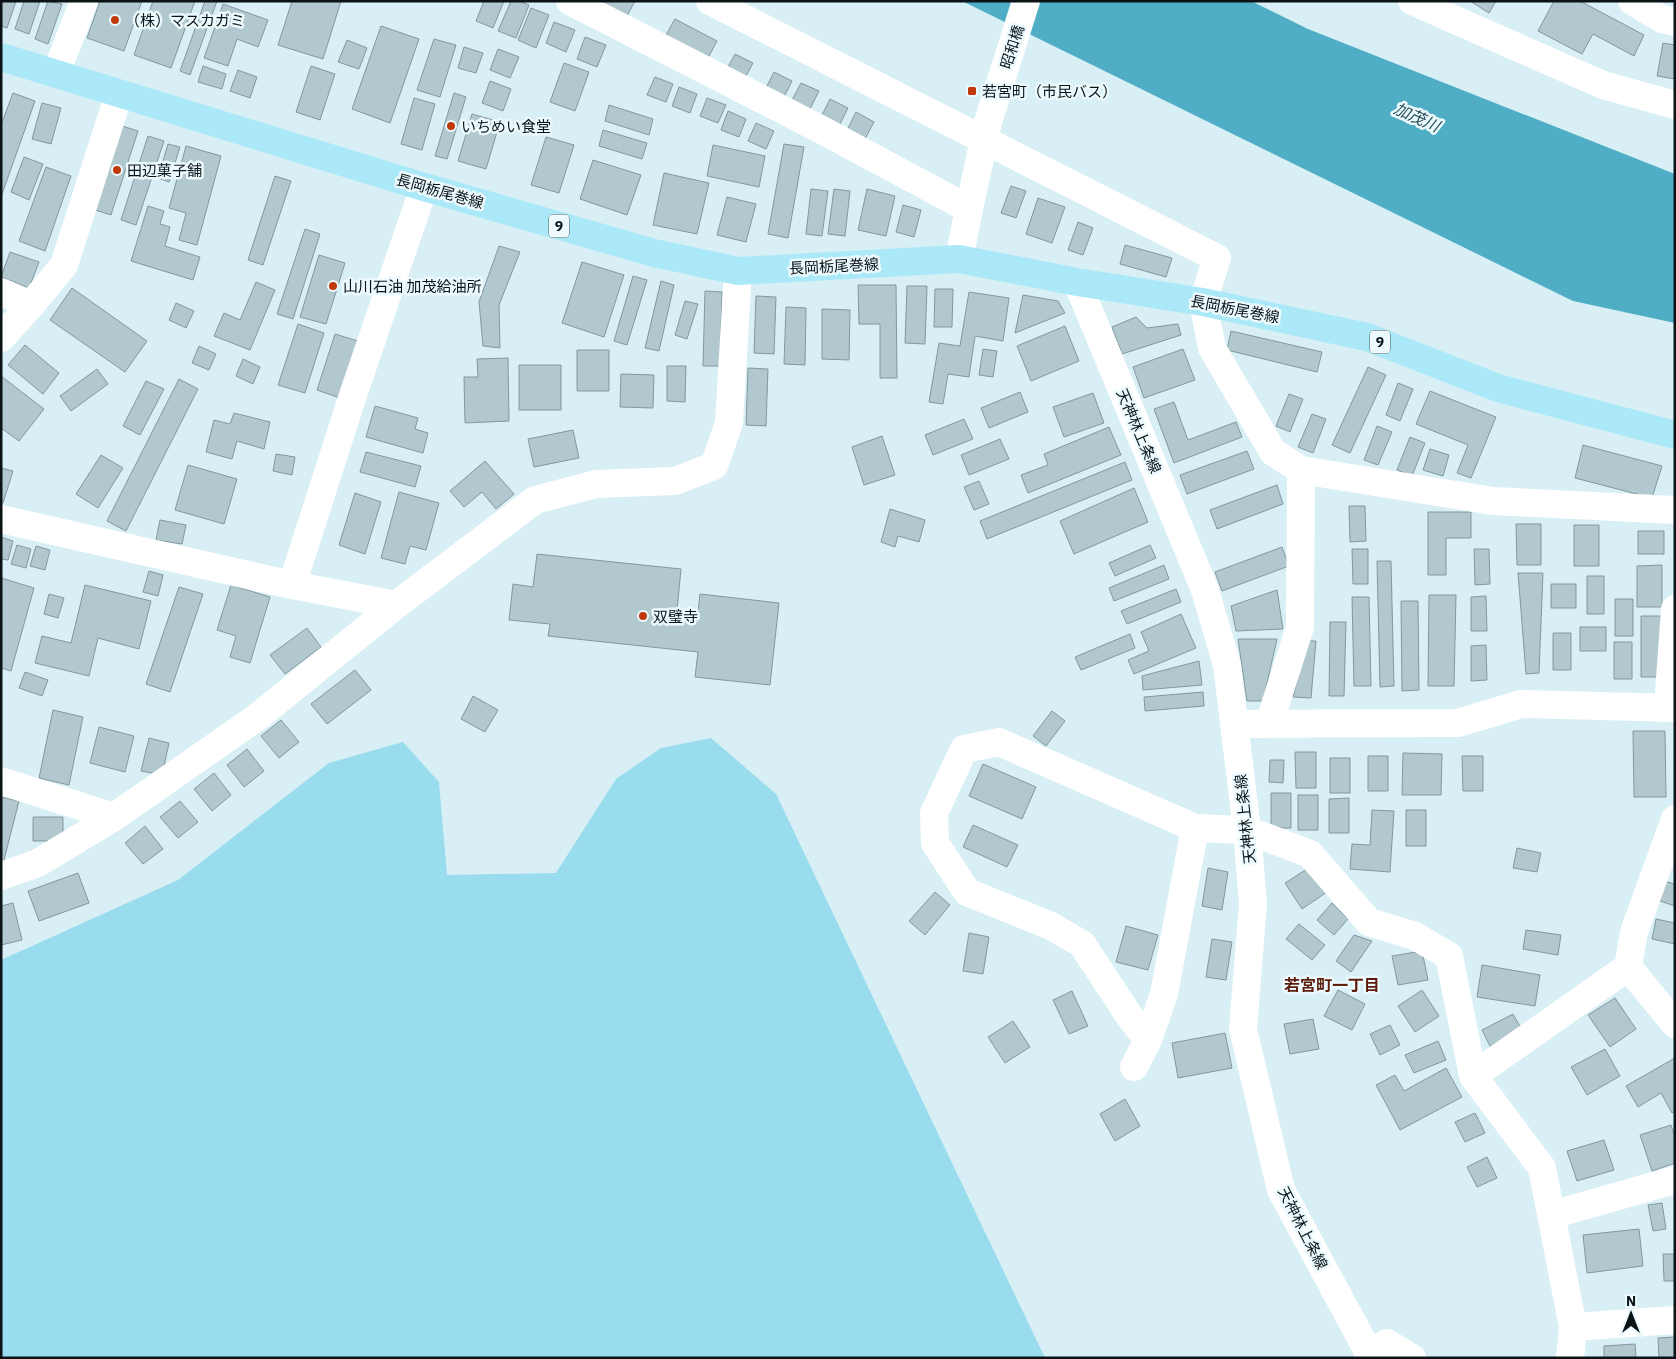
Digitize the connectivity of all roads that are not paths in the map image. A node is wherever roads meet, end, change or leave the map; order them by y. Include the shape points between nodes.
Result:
1 (84, 1) edge
2 (570, 1) edge
3 (710, 1) edge
4 (1026, 1) edge
5 (1412, 1) edge
6 (1632, 1) edge
7 (1669, 14) edge
8 (1, 57) edge
9 (56, 73) junction
10 (119, 94) junction
11 (1675, 105) edge
12 (986, 131) junction
13 (424, 186) junction
14 (969, 209) junction
15 (959, 259) junction
16 (738, 271) junction
17 (1077, 282) junction
18 (1, 292) edge
19 (1202, 302) junction
20 (31, 305) junction
21 (1, 338) edge
22 (1675, 435) edge
23 (1302, 470) junction
24 (1675, 510) edge
25 (1, 519) edge
26 (292, 585) junction
27 (396, 605) junction
28 (1675, 609) edge
29 (1671, 707) edge
30 (1235, 724) junction
31 (1270, 724) junction
32 (1, 781) edge
33 (114, 817) junction
34 (1675, 820) edge
35 (1195, 828) junction
36 (1247, 830) junction
37 (1, 876) edge
38 (1628, 968) junction
39 (1675, 1024) edge
40 (1148, 1040) junction
41 (1134, 1067) dead end
42 (1473, 1076) junction
43 (1675, 1180) edge
44 (1551, 1215) junction
45 (1675, 1320) edge
46 (1573, 1327) junction
47 (1370, 1356) edge
48 (1412, 1358) edge
49 (1570, 1358) edge

1 - 9 street
2 - 14 street
3 - 12 street
4 - 12 street, 昭和橋
5 - 11 street via 1603,85
6 - 7 street
8 - 9 main road, 長岡栃尾巻線 / 9
9 - 10 main road, 長岡栃尾巻線 / 9
10 - 13 main road, 長岡栃尾巻線 / 9
10 - 20 street via 64,265
12 - 14 street, 昭和橋
12 - 19 street via 1217,258
13 - 16 main road, 長岡栃尾巻線 / 9 via 654,253
13 - 26 street
14 - 15 street, 昭和橋
15 - 16 main road, 長岡栃尾巻線 / 9
15 - 17 main road, 長岡栃尾巻線 / 9
16 - 27 street via 729,423 714,466 675,481 596,484 535,500
17 - 19 main road, 長岡栃尾巻線 / 9
17 - 30 street, 天神林上条線 via 1205,590 1227,665
18 - 20 street
19 - 22 main road, 長岡栃尾巻線 / 9 via 1367,337 1498,388
19 - 23 street via 1212,348 1226,372 1274,452
20 - 21 street
23 - 24 street via 1493,501
23 - 31 street via 1300,627
25 - 26 street
26 - 27 street
27 - 33 street via 256,718
28 - 29 street
29 - 31 street via 1521,704 1458,723
30 - 31 street
30 - 36 street, 天神林上条線
32 - 33 street
33 - 37 street via 38,863
34 - 38 street via 1634,932
35 - 36 street
35 - 40 street via 1164,994
35 - 40 street via 999,742 964,749 934,813 935,843 967,892 1051,926 1082,944
36 - 42 street via 1310,854 1369,922 1415,936 1449,956
36 - 47 street, 天神林上条線 via 1253,904 1243,1029 1282,1190
38 - 39 street
38 - 42 street
40 - 41 street
42 - 44 street via 1542,1168
43 - 44 street
44 - 46 street
45 - 46 street
46 - 49 street
47 - 48 street via 1387,1343

